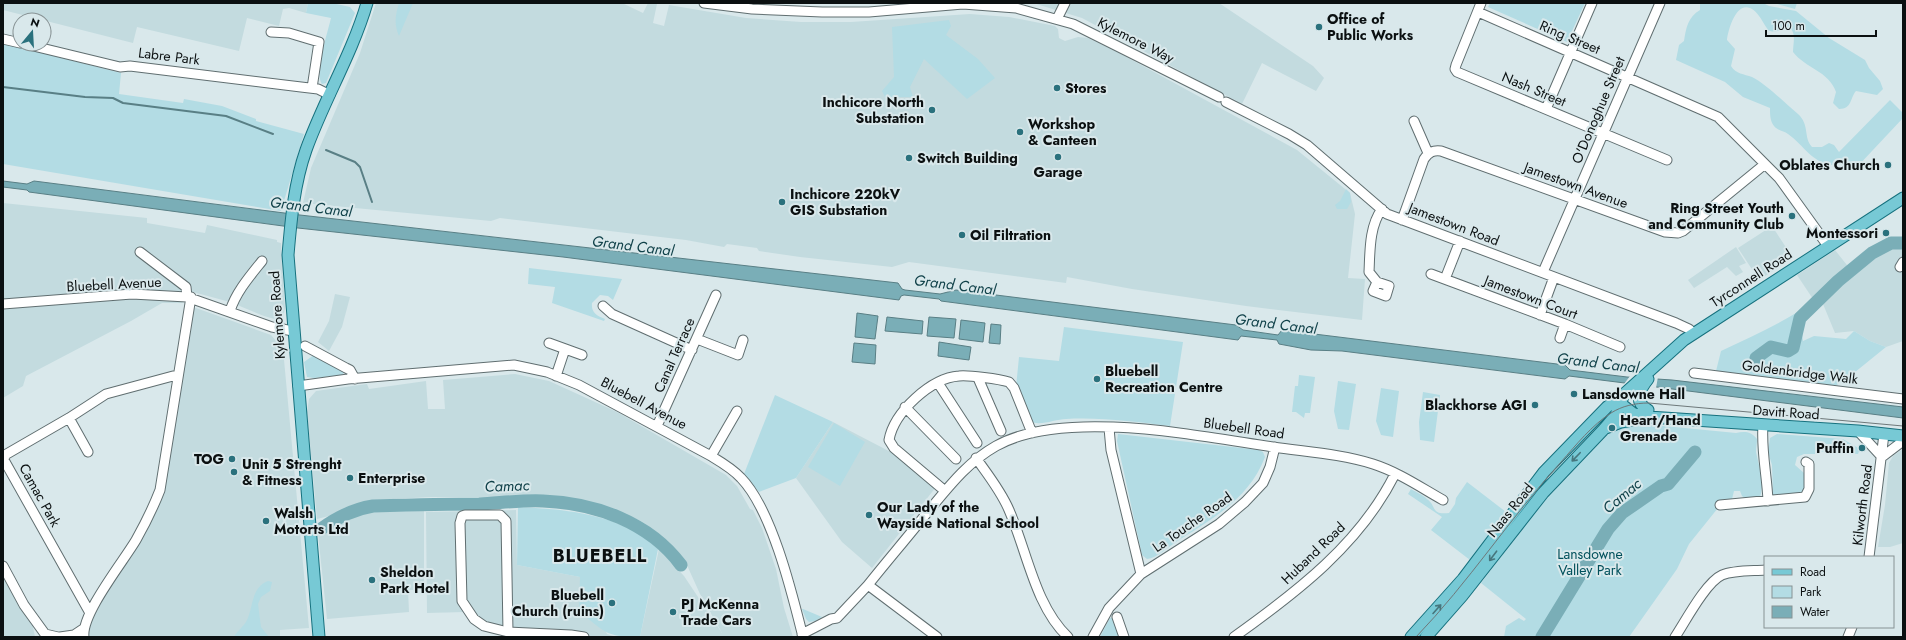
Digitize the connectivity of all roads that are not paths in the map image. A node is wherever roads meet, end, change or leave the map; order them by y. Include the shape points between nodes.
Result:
1 (365, 3) edge
2 (704, 3) edge
3 (1065, 3) edge
4 (1481, 3) edge
5 (1592, 3) edge
6 (1660, 3) edge
7 (1478, 12) junction
8 (1057, 18) junction
9 (271, 32) dead end
10 (52, 51) edge
11 (1570, 52) junction
12 (1628, 77) junction
13 (312, 88) junction
14 (330, 94) junction
15 (1223, 100) joint
16 (1546, 109) junction
17 (1414, 121) dead end
18 (1604, 134) junction
19 (1428, 153) junction
20 (1667, 160) dead end
21 (1765, 164) junction
22 (1573, 198) junction
23 (1903, 198) edge
24 (1382, 210) junction
25 (1402, 220) junction
26 (1460, 241) junction
27 (1828, 246) junction
28 (140, 252) dead end
29 (262, 261) dead end
30 (1543, 272) junction
31 (1431, 274) dead end
32 (1554, 277) junction
33 (1446, 279) junction
34 (1377, 282) dead end
35 (716, 295) dead end
36 (189, 297) junction
37 (3, 304) edge
38 (603, 306) dead end
39 (230, 311) junction
40 (1540, 315) junction
41 (1565, 324) junction
42 (293, 331) junction
43 (1693, 333) junction
44 (1560, 338) dead end
45 (697, 339) junction
46 (744, 340) dead end
47 (549, 343) dead end
48 (305, 346) dead end
49 (1620, 347) dead end
50 (565, 349) junction
51 (692, 350) junction
52 (582, 355) dead end
53 (1694, 373) dead end
54 (178, 376) junction
55 (556, 376) junction
56 (978, 378) junction
57 (355, 379) junction
58 (938, 383) junction
59 (298, 386) junction
60 (1638, 386) junction
61 (1622, 398) junction
62 (1903, 399) edge
63 (905, 407) junction
64 (737, 411) dead end
65 (1648, 414) junction
66 (69, 418) junction
67 (1763, 425) junction
68 (657, 426) junction
69 (1109, 428) junction
70 (1604, 429) junction
71 (1001, 431) dead end
72 (1858, 431) junction
73 (1032, 433) junction
74 (1884, 434) junction
75 (1903, 436) edge
76 (1903, 441) edge
77 (977, 443) dead end
78 (1274, 447) junction
79 (88, 452) dead end
80 (4, 455) edge
81 (711, 456) junction
82 (1882, 457) junction
83 (976, 458) junction
84 (956, 459) dead end
85 (1806, 462) dead end
86 (1395, 474) junction
87 (945, 491) junction
88 (1443, 500) dead end
89 (1768, 501) junction
90 (1720, 505) dead end
91 (1870, 556) edge
92 (3, 566) edge
93 (1764, 570) edge
94 (1141, 574) junction
95 (868, 585) junction
96 (90, 613) junction
97 (1117, 617) dead end
98 (508, 632) junction
99 (84, 633) edge
100 (802, 635) edge
101 (59, 637) edge
102 (319, 637) edge
103 (584, 637) edge
104 (937, 637) edge
105 (1068, 637) edge
106 (1093, 637) edge
107 (1124, 637) edge
108 (1234, 637) edge
109 (1411, 637) edge
110 (1426, 637) edge
111 (1675, 637) edge

1 - 14 main road, Kylemore Road via 356,37
2 - 8 street, Kylemore Way via 752,9 822,12 869,12 983,4 1016,8
3 - 8 street
4 - 7 street
5 - 11 street
6 - 12 street, O'Donoghue Street
7 - 11 street, Ring Street
7 - 16 street, Nash Street via 1455,69 1457,72
8 - 15 street, Kylemore Way
9 - 13 street via 288,33 319,42
10 - 13 street, Labre Park via 120,67 130,66
11 - 12 street, Ring Street
11 - 16 street
12 - 18 street, O'Donoghue Street
12 - 21 street, Ring Street via 1718,117
13 - 14 street, Labre Park
14 - 42 main road, Kylemore Road via 300,171 293,208 288,267
15 - 24 street, Jamestown Road via 1307,145
16 - 18 street, Nash Street
17 - 19 street
18 - 20 street, Nash Street
18 - 22 street, O'Donoghue Street
19 - 22 street, Jamestown Avenue via 1441,150
19 - 25 street
21 - 22 street, Jamestown Avenue via 1684,231 1678,233 1665,232
21 - 27 street via 1780,178
22 - 30 street, O'Donoghue Street
23 - 27 main road, Tyrconnell Road
24 - 25 street, Jamestown Road
24 - 34 street via 1375,223 1370,257 1369,272
25 - 26 street, Jamestown Road
26 - 30 street, Jamestown Road
26 - 33 street
27 - 43 main road, Tyrconnell Road
28 - 36 street via 186,287
29 - 39 street via 243,286
30 - 32 street, Jamestown Road
31 - 33 street, Jamestown Court
32 - 40 street
32 - 43 street, Jamestown Road via 1676,323
33 - 40 street, Jamestown Court
35 - 45 street, Canal Terrace
36 - 37 street, Bluebell Avenue via 132,294
36 - 39 street, Bluebell Avenue
36 - 54 street
38 - 51 street via 612,314
39 - 42 street, Bluebell Avenue via 272,327
40 - 41 street, Jamestown Court
41 - 44 street
41 - 49 street, Jamestown Court
42 - 59 main road, Kylemore Road
43 - 60 main road, Tyrconnell Road
45 - 46 street via 738,355
45 - 51 street, Canal Terrace
47 - 50 street
48 - 57 street via 346,368
50 - 52 street
50 - 55 street
51 - 68 street, Canal Terrace
53 - 62 street, Goldenbridge Walk
54 - 66 street, Camac Park via 113,391
54 - 96 street via 160,490 151,514
55 - 57 street, Bluebell Avenue via 514,365 502,365 450,372
55 - 68 street, Bluebell Avenue via 583,387
56 - 58 street via 960,376
56 - 71 street
56 - 73 street via 1011,384
57 - 59 street, Bluebell Avenue
58 - 63 street
58 - 77 street
59 - 102 main road, Kylemore Road
60 - 61 main road, Tyrconnell Road
60 - 65 main road via 1639,401
61 - 65 main road, Davitt Road via 1634,414
61 - 70 main road, Naas Road via 1616,415
109 -> 61 main road, Naas Road via 1460,582 1538,480 1606,407
63 - 84 street
63 - 87 street via 890,436 891,444
64 - 81 street
65 - 67 main road, Davitt Road via 1667,418
65 - 70 main road
66 - 79 street
66 - 80 street, Camac Park
67 - 72 main road, Davitt Road
67 - 89 street via 1762,452
68 - 81 street, Bluebell Avenue
69 - 73 street, Bluebell Road via 1077,427
69 - 78 street, Bluebell Road via 1196,436
69 - 94 street, La Touche Road via 1111,450
70 -> 110 main road, Naas Road via 1543,493 1462,596
72 - 74 main road, Davitt Road
72 - 82 street, Kilworth Road
73 - 83 street, Bluebell Road via 997,445
74 - 75 main road, Davitt Road
74 - 82 street, Kilworth Road
76 - 82 street, Kilworth Road
78 - 86 street, Bluebell Road via 1348,458
78 - 94 street, La Touche Road via 1263,483 1245,502 1219,524
80 - 96 street, Camac Park via 4,460
81 - 100 street, Bluebell Avenue via 740,477 756,500 781,558
82 - 91 street, Kilworth Road
83 - 87 street, Bluebell Road
83 - 105 street via 1001,492 1047,611
85 - 89 street via 1809,464 1809,489 1805,498
86 - 88 street, Bluebell Road
86 - 108 street, Huband Road via 1367,520 1311,579
87 - 95 street, Bluebell Road
89 - 90 street
92 - 101 street via 24,605 45,634
93 - 111 street via 1722,575 1717,578 1700,598
94 - 106 street, La Touche Road via 1109,608
95 - 100 street, Bluebell Road via 837,618
95 - 104 street
96 - 99 street
97 - 107 street
98 - 98 street via 479,623 462,601 462,516 500,514 506,520
98 - 103 street
99 - 101 street

